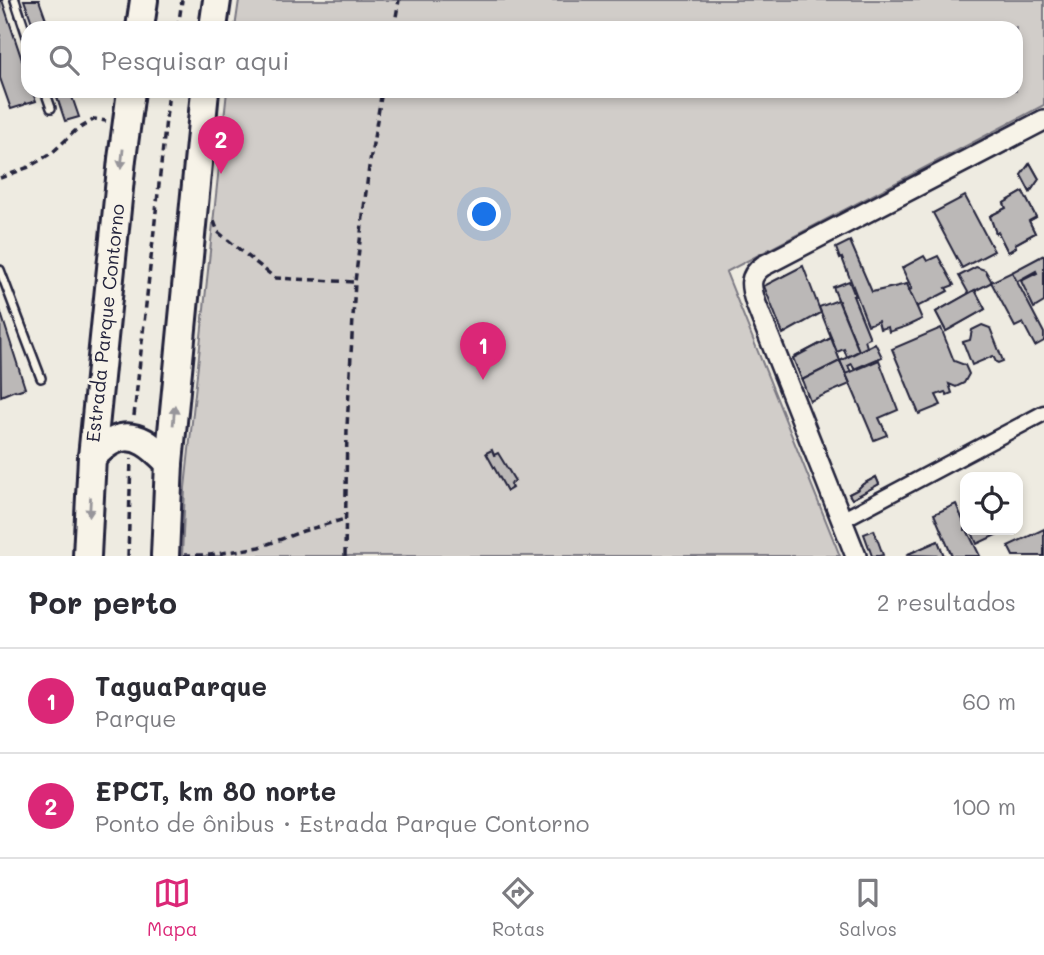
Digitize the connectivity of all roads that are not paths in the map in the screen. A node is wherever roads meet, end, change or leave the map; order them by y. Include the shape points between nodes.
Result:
1 (15, 0) edge
2 (144, 0) edge
3 (217, 0) edge
4 (22, 21) edge
5 (140, 21) edge
6 (214, 21) edge
7 (47, 98) edge
8 (130, 98) edge
9 (204, 98) edge
10 (51, 108) dead end
11 (1044, 120) edge
12 (0, 270) edge
13 (41, 378) dead end
14 (1044, 413) edge
15 (92, 457) junction
16 (169, 463) junction
17 (842, 520) junction
18 (87, 556) edge
19 (165, 556) edge
20 (856, 556) edge

1 - 4 lane
2 - 5 highway
3 - 6 highway
7 - 10 lane
8 -> 15 highway, Estrada Parque Contorno
16 -> 9 highway
11 - 17 street via 754,274 751,285 756,304
12 - 13 lane
14 - 17 street
15 - 16 highway via 114,440 132,438 154,447
15 -> 18 highway, Estrada Parque Contorno
16 - 19 highway
17 - 20 street

